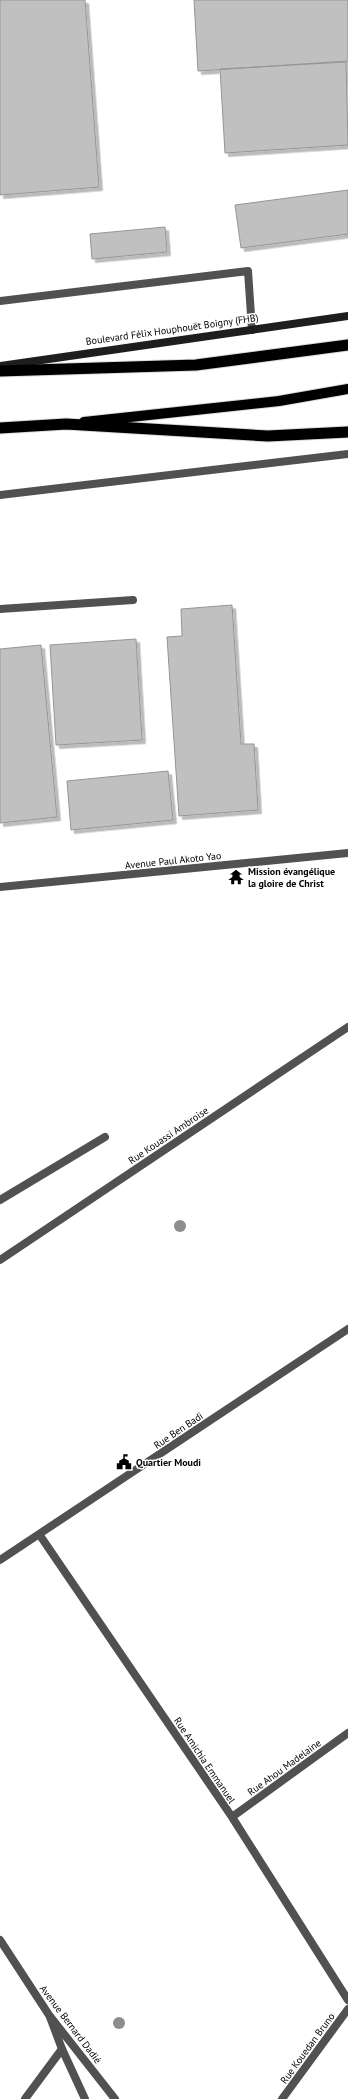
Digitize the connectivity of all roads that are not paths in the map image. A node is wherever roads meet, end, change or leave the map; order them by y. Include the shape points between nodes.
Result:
1 (0, 301) edge
2 (348, 316) edge
3 (252, 330) junction
4 (348, 345) edge
5 (0, 366) edge
6 (0, 371) edge
7 (348, 389) edge
8 (66, 424) junction
9 (0, 428) edge
10 (348, 432) edge
11 (348, 454) edge
12 (0, 496) edge
13 (133, 600) dead end
14 (0, 609) edge
15 (348, 853) edge
16 (0, 887) edge
17 (348, 1027) edge
18 (105, 1137) dead end
19 (0, 1200) edge
20 (1, 1257) edge
21 (348, 1329) edge
22 (39, 1534) junction
23 (0, 1560) edge
24 (348, 1733) edge
25 (232, 1817) junction
26 (0, 1940) edge
27 (348, 2000) edge
28 (348, 2009) edge
29 (49, 2015) junction
30 (62, 2049) junction
31 (25, 2099) edge
32 (85, 2099) edge
33 (115, 2099) edge
34 (282, 2099) edge

1 - 3 street via 248,271
2 - 3 main road, Boulevard Félix Houphouët Boigny (FHB)
3 - 5 main road, Boulevard Félix Houphouët Boigny (FHB)
4 - 6 highway via 196,365
7 - 8 main road via 279,401
8 - 9 highway
8 - 10 highway via 268,436
11 - 12 street
13 - 14 street
15 - 16 street, Avenue Paul Akoto Yao
17 - 20 street, Rue Kouassi Ambroise
18 - 19 street
21 - 22 street, Rue Ben Badi
22 - 23 street, Rue Ben Badi
22 - 25 street, Rue Amichia Emmanuel
24 - 25 street, Rue Ahou Madelaine
25 - 27 street, Rue Amichia Emmanuel
26 - 29 street, Avenue Bernard Dadié
28 - 34 street, Rue Kouedan Bruno
29 - 30 street
29 - 33 street, Avenue Bernard Dadié
30 - 31 street
30 - 32 street

